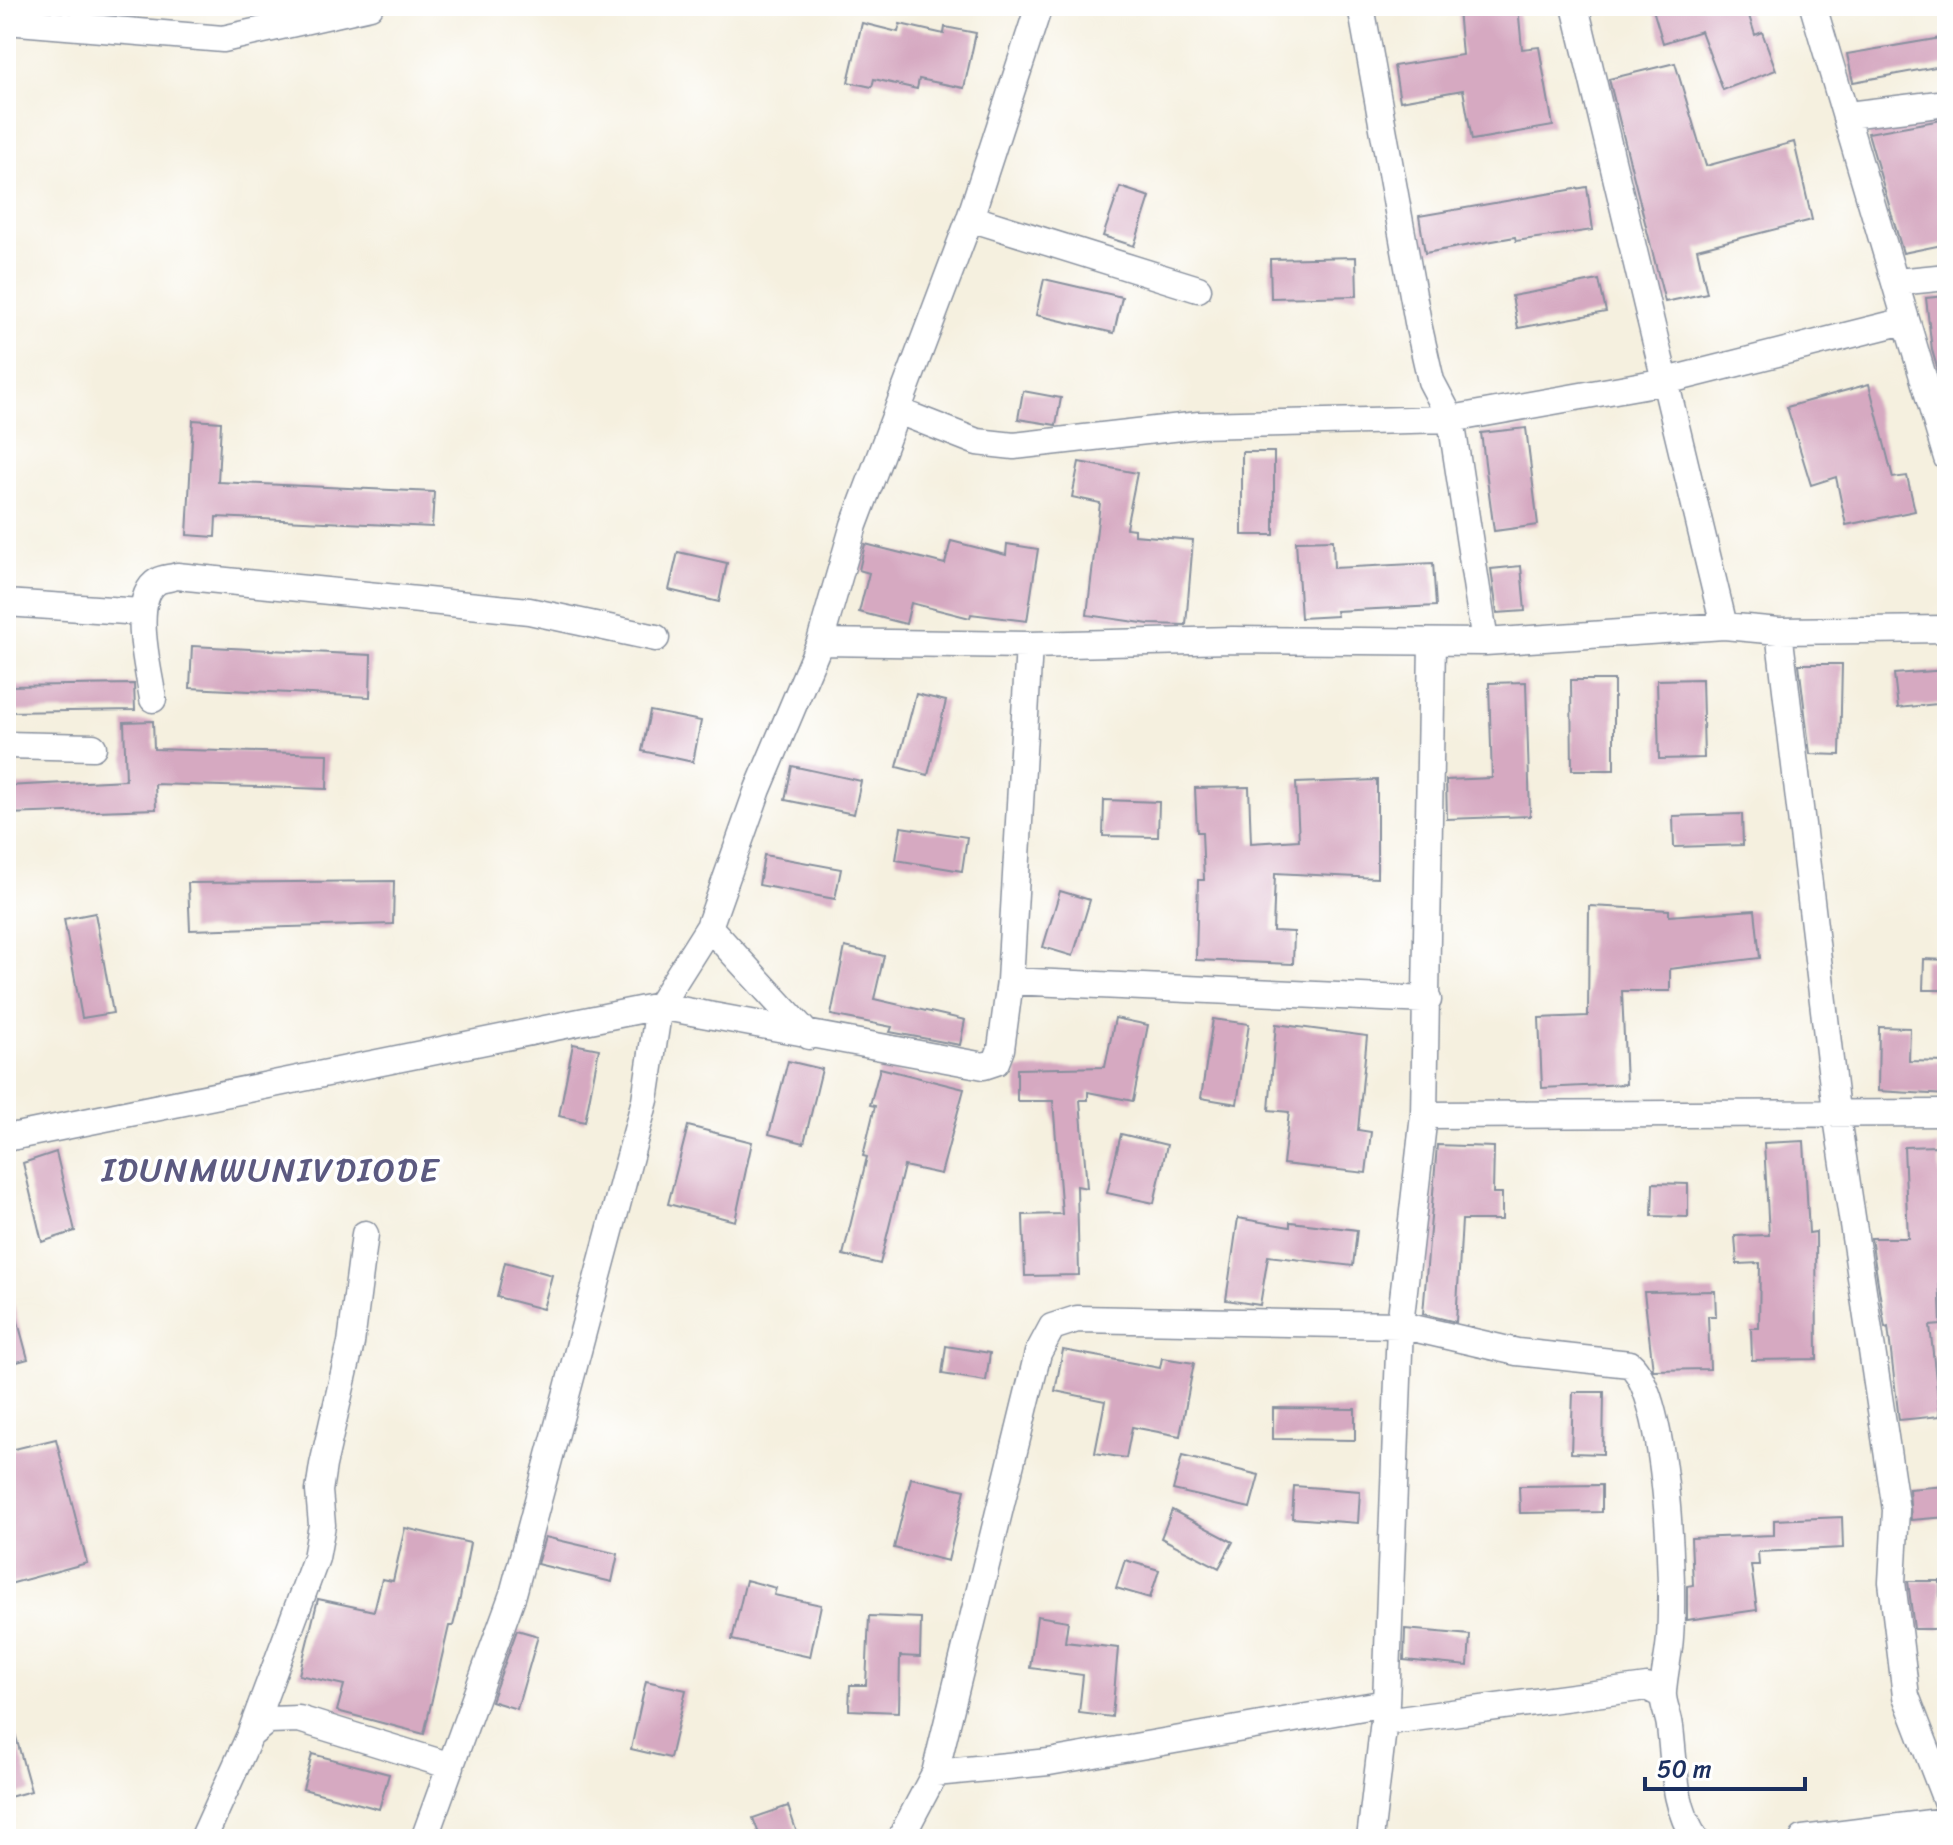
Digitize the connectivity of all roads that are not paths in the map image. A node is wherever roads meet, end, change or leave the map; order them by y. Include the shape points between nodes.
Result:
1 (370, 6) edge
2 (1039, 6) edge
3 (1361, 6) edge
4 (1575, 6) edge
5 (1813, 6) edge
6 (6, 21) edge
7 (1947, 103) edge
8 (1848, 115) junction
9 (970, 218) junction
10 (1947, 277) edge
11 (1897, 282) junction
12 (1198, 289) dead end
13 (1905, 321) junction
14 (1666, 381) junction
15 (898, 411) junction
16 (1451, 419) junction
17 (1947, 458) edge
18 (6, 603) edge
19 (141, 612) junction
20 (1724, 626) junction
21 (1947, 629) edge
22 (1779, 631) junction
23 (656, 638) dead end
24 (820, 642) junction
25 (1432, 642) junction
26 (1485, 642) junction
27 (1029, 645) junction
28 (153, 699) dead end
29 (6, 745) edge
30 (93, 747) dead end
31 (709, 927) junction
32 (1010, 981) junction
33 (1428, 1000) junction
34 (659, 1006) junction
35 (809, 1036) junction
36 (1836, 1111) junction
37 (1947, 1113) edge
38 (1424, 1115) junction
39 (6, 1138) edge
40 (365, 1234) dead end
41 (1400, 1325) junction
42 (1662, 1695) junction
43 (1385, 1712) junction
44 (250, 1735) junction
45 (451, 1766) junction
46 (935, 1773) junction
47 (1947, 1803) edge
48 (1947, 1821) edge
49 (203, 1839) edge
50 (424, 1839) edge
51 (900, 1839) edge
52 (1370, 1839) edge
53 (1695, 1839) edge
54 (1803, 1839) edge

1 - 6 street via 223,39
2 - 9 street
3 - 16 street via 1425,354 1431,381
4 - 14 street
5 - 8 street
7 - 8 street
8 - 11 street
9 - 12 street
9 - 15 street
10 - 11 street
11 - 13 street
13 - 14 street
13 - 17 street
14 - 16 street
14 - 20 street
15 - 16 street via 977,442 1014,446 1199,425
15 - 24 street via 854,525
16 - 26 street
18 - 19 street
19 - 23 street via 150,589 177,576 529,611
19 - 28 street
20 - 22 street
20 - 26 street
21 - 22 street
22 - 36 street
24 - 27 street
24 - 31 street via 758,789
25 - 26 street
25 - 27 street
25 - 33 street
27 - 32 street
29 - 30 street
31 - 34 street
31 - 35 street
32 - 33 street
32 - 35 street via 1001,1049 996,1062 984,1066
33 - 38 street
34 - 35 street
34 - 39 street
34 - 45 street via 645,1100 513,1594
36 - 37 street
36 - 38 street
36 - 47 street via 1896,1510 1892,1582 1906,1696
38 - 41 street
40 - 44 street via 351,1343 319,1491 322,1525 316,1558
41 - 42 street via 1517,1352 1630,1364 1641,1374 1657,1423 1667,1519 1671,1635
41 - 43 street
41 - 46 street via 1077,1319 1052,1327 1038,1353
42 - 43 street via 1647,1687
42 - 53 street via 1676,1797
43 - 46 street via 1049,1762
43 - 52 street
44 - 45 street via 268,1720 299,1719
44 - 49 street
45 - 50 street
46 - 51 street
48 - 54 street

